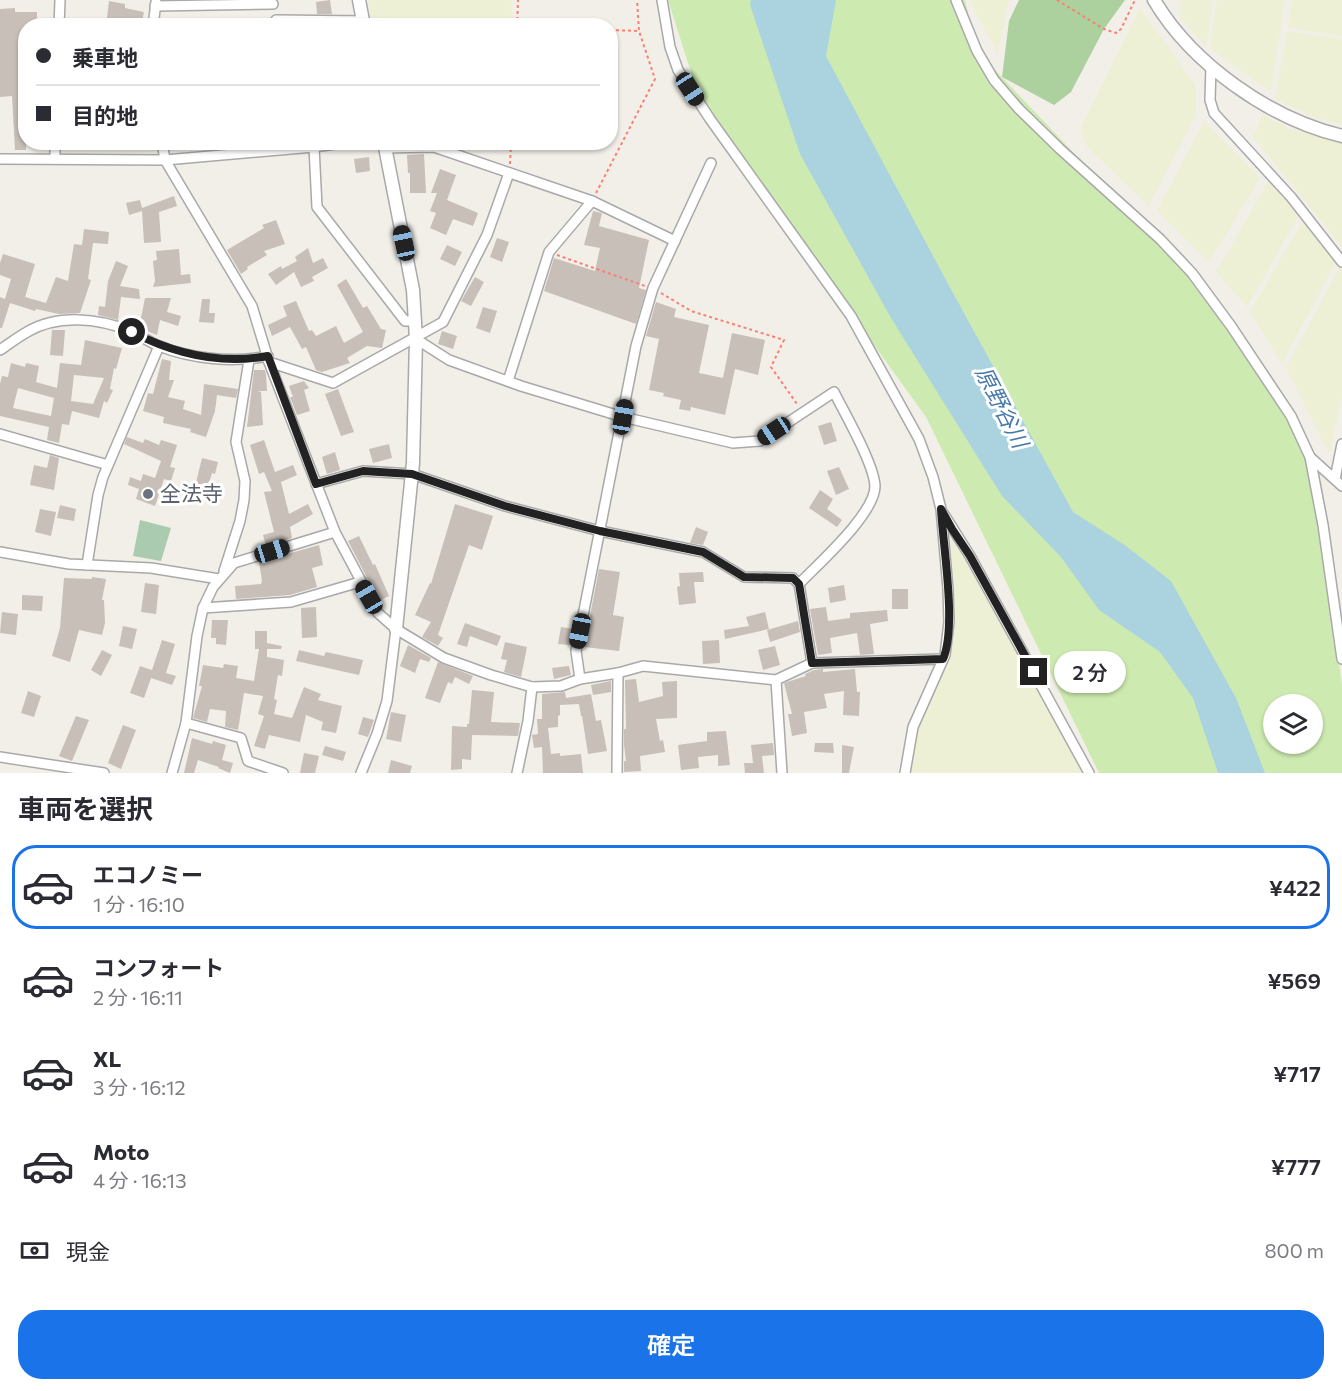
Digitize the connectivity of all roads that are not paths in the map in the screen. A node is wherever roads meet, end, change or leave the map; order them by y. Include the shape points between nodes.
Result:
1 (60, 0) edge
2 (359, 0) edge
3 (662, 0) edge
4 (956, 0) edge
5 (1154, 0) edge
6 (272, 2) edge
7 (156, 3) edge
8 (59, 18) edge
9 (154, 18) edge
10 (275, 18) edge
11 (363, 18) edge
12 (1211, 66) junction
13 (1342, 136) edge
14 (56, 150) edge
15 (163, 150) edge
16 (280, 150) edge
17 (314, 150) edge
18 (385, 150) edge
19 (443, 150) edge
20 (0, 159) edge
21 (55, 159) junction
22 (165, 160) junction
23 (711, 163) dead end
24 (510, 173) junction
25 (592, 201) junction
26 (675, 241) junction
27 (1342, 262) edge
28 (415, 321) junction
29 (416, 339) junction
30 (159, 346) junction
31 (0, 350) edge
32 (269, 359) junction
33 (249, 360) junction
34 (508, 381) junction
35 (623, 417) junction
36 (0, 434) edge
37 (1342, 444) edge
38 (1310, 457) junction
39 (108, 465) junction
40 (412, 474) junction
41 (1338, 483) edge
42 (316, 484) junction
43 (941, 509) junction
44 (600, 531) junction
45 (334, 532) junction
46 (0, 552) edge
47 (87, 565) junction
48 (221, 576) junction
49 (360, 582) junction
50 (799, 584) junction
51 (203, 608) junction
52 (396, 629) junction
53 (943, 659) junction
54 (1342, 659) edge
55 (812, 663) junction
56 (618, 673) junction
57 (580, 679) junction
58 (776, 680) junction
59 (532, 687) junction
60 (186, 723) junction
61 (0, 757) edge
62 (104, 773) edge
63 (172, 773) edge
64 (284, 773) edge
65 (361, 773) edge
66 (517, 773) edge
67 (617, 773) edge
68 (782, 773) edge
69 (905, 773) edge
70 (1089, 773) edge

1 - 8 street
2 - 11 street
3 - 43 street via 678,70 850,316 919,439
4 - 38 street via 977,51 1019,110 1192,273 1291,416
5 - 12 street via 1180,35
6 - 7 street
6 - 10 street
7 - 9 street
12 - 13 street via 1257,100
12 - 27 street via 1210,100 1214,113 1291,197
14 - 21 street
15 - 22 street
16 - 22 street
17 - 28 street via 317,207 405,321
18 - 28 street via 413,290
19 - 24 street
20 - 21 street
21 - 22 street
22 - 32 street via 252,306
23 - 26 street
24 - 25 street
24 - 29 street via 487,236 443,322
25 - 26 street
25 - 34 street via 549,252
26 - 35 street via 653,288 636,346
28 - 29 street
29 - 32 street via 333,383
29 - 34 street via 449,360
29 - 40 street
30 - 31 street via 114,326 66,320 28,331
30 - 33 street via 207,358
30 - 39 street
32 - 33 street
32 - 42 street
33 - 48 street via 236,442 245,481 244,500
34 - 35 street
35 - 44 street
35 - 50 street via 734,443 760,441 834,392 867,459 875,486 870,504 850,532
36 - 39 street
37 - 41 street
38 - 41 street
38 - 54 street
39 - 47 street via 98,495
40 - 42 street via 363,471
40 - 44 street via 505,506
40 - 52 street
42 - 45 street
43 - 53 street via 949,622
43 - 70 street
44 - 50 street via 703,552 744,577 793,578
44 - 57 street via 576,651
45 - 48 street via 234,563
45 - 49 street
46 - 47 street
47 - 48 street
48 - 51 street
49 - 51 street via 291,602
49 - 52 street via 378,613
50 - 55 street
51 - 60 street
52 - 59 street via 444,658
52 - 65 street via 387,701
53 - 55 street
53 - 69 street via 913,727
55 - 58 street
56 - 57 street
56 - 58 street via 643,666
56 - 67 street
57 - 59 street via 561,686
58 - 68 street
59 - 66 street
60 - 63 street
60 - 64 street via 241,738 248,762
61 - 62 street

